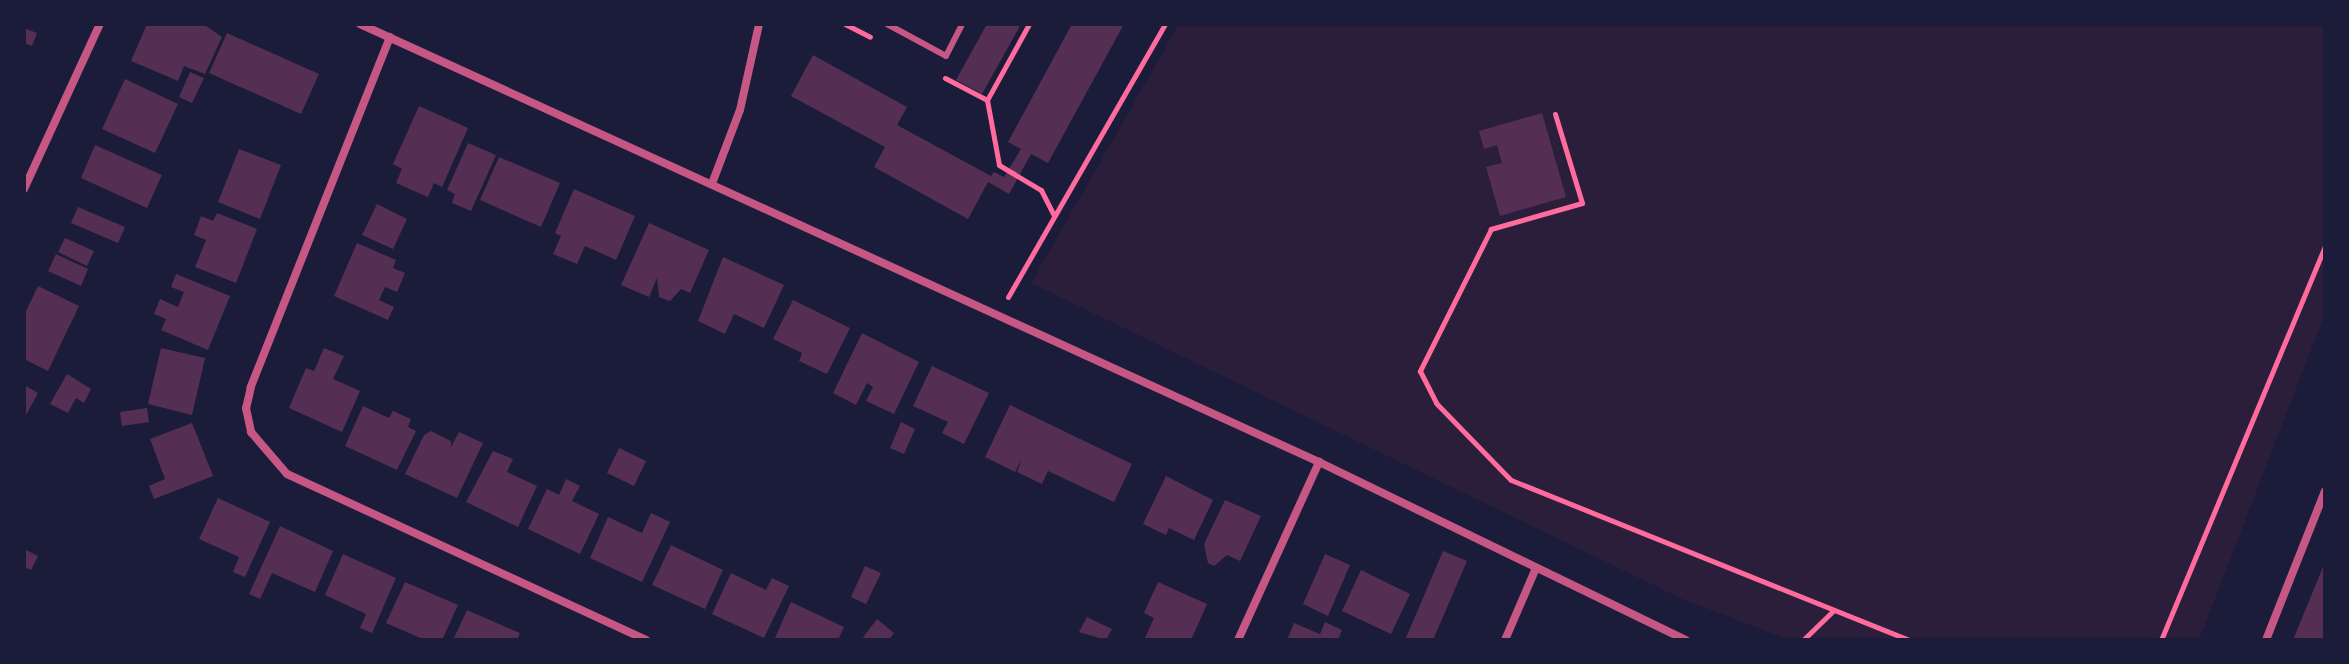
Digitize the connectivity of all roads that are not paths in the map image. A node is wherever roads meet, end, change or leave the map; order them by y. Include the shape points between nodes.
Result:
1 (100, 24) edge
2 (360, 24) edge
3 (759, 24) edge
4 (887, 24) edge
5 (962, 24) edge
6 (390, 37) junction
7 (713, 181) junction
8 (24, 189) edge
9 (1319, 462) junction
10 (2325, 491) edge
11 (1536, 568) junction
12 (647, 640) edge
13 (1238, 640) edge
14 (1505, 640) edge
15 (1686, 640) edge
16 (2266, 640) edge

1 - 8 street
2 - 6 street
3 - 7 street via 740,110
4 - 5 lane via 946,56
6 - 7 street
6 - 12 street via 251,387 246,408 251,432 287,474
7 - 9 street
9 - 11 street
9 - 13 street
10 - 16 street
11 - 14 street
11 - 15 street

